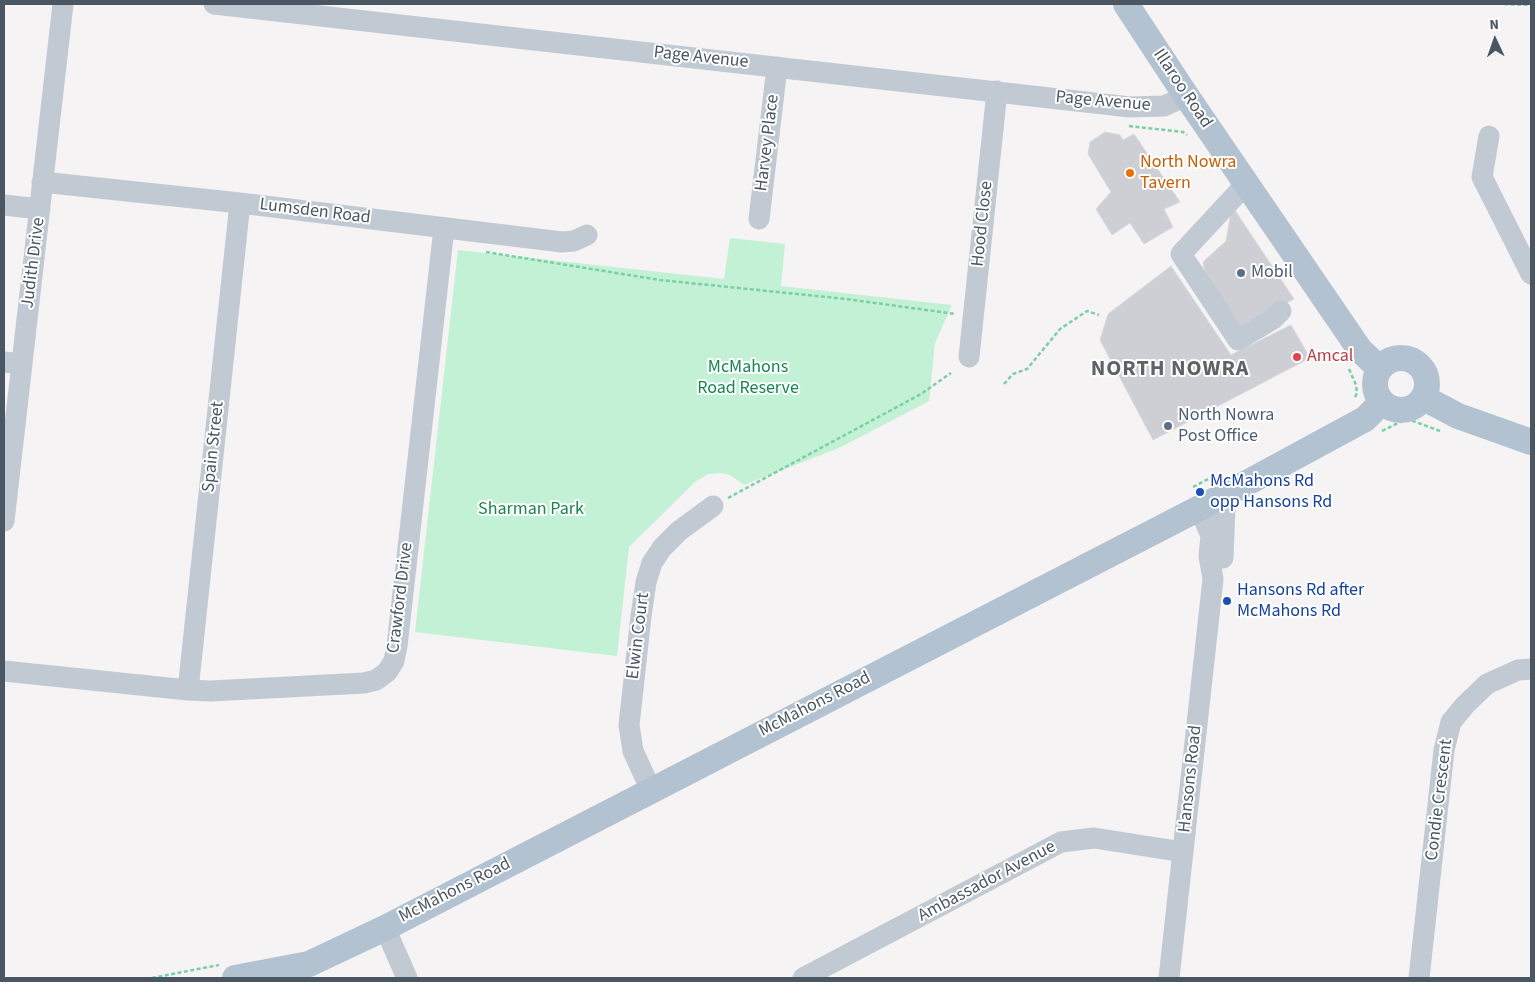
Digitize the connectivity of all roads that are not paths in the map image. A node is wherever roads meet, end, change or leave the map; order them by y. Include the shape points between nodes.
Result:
1 (62, 4) edge
2 (214, 4) edge
3 (1126, 4) edge
4 (777, 67) junction
5 (997, 91) junction
6 (1185, 94) junction
7 (1489, 136) dead end
8 (42, 182) junction
9 (1246, 184) junction
10 (240, 203) junction
11 (4, 205) edge
12 (40, 209) junction
13 (758, 219) dead end
14 (444, 228) junction
15 (587, 235) dead end
16 (1531, 274) edge
17 (1281, 311) dead end
18 (969, 357) dead end
19 (13, 363) edge
20 (1380, 368) junction
21 (1424, 398) junction
22 (1381, 402) junction
23 (1531, 442) edge
24 (1210, 502) junction
25 (713, 506) road end
26 (4, 521) edge
27 (1531, 669) edge
28 (4, 671) edge
29 (188, 690) junction
30 (651, 790) junction
31 (1183, 852) junction
32 (385, 928) junction
33 (235, 978) edge
34 (407, 978) edge
35 (803, 978) edge
36 (1169, 978) edge
37 (1419, 978) edge

1 - 8 street, Judith Drive
2 - 4 street, Page Avenue
3 - 6 main road, Illaroo Road
4 - 5 street, Page Avenue
4 - 13 street, Harvey Place
5 - 6 street, Page Avenue via 1151,108 1167,105
5 - 18 street, Hood Close
6 - 9 main road, Illaroo Road
7 - 16 street via 1482,177
8 - 10 street, Lumsden Road
8 - 12 street, Judith Drive
9 - 17 street via 1181,254 1238,340
9 - 20 main road, Illaroo Road via 1360,350
10 - 14 street, Lumsden Road
10 - 29 street, Spain Street
11 - 12 street
12 - 19 street, Judith Drive
14 - 15 street, Lumsden Road via 562,242
14 - 29 street, Crawford Drive via 394,661 387,672 364,683
19 - 26 street, Judith Drive
20 - 21 main road via 1386,362 1403,358 1419,365 1427,380
20 - 22 main road via 1374,382
21 - 22 main road via 1404,411 1388,408
21 - 23 main road via 1458,416
22 - 24 main road, McMahons Road via 1366,419
24 - 30 main road, McMahons Road
24 - 31 street, Hansons Road via 1225,507 1223,560 1213,579
25 - 30 street, Elwin Court via 662,548 652,563 646,582 629,726 633,750
27 - 37 street, Condie Crescent via 1518,670 1487,684 1451,722 1444,750
28 - 29 street, Crawford Drive
30 - 32 main road, McMahons Road
31 - 35 street, Ambassador Avenue via 1094,838 1061,842
31 - 36 street, Hansons Road
32 - 33 main road, McMahons Road via 308,964
32 - 34 street

